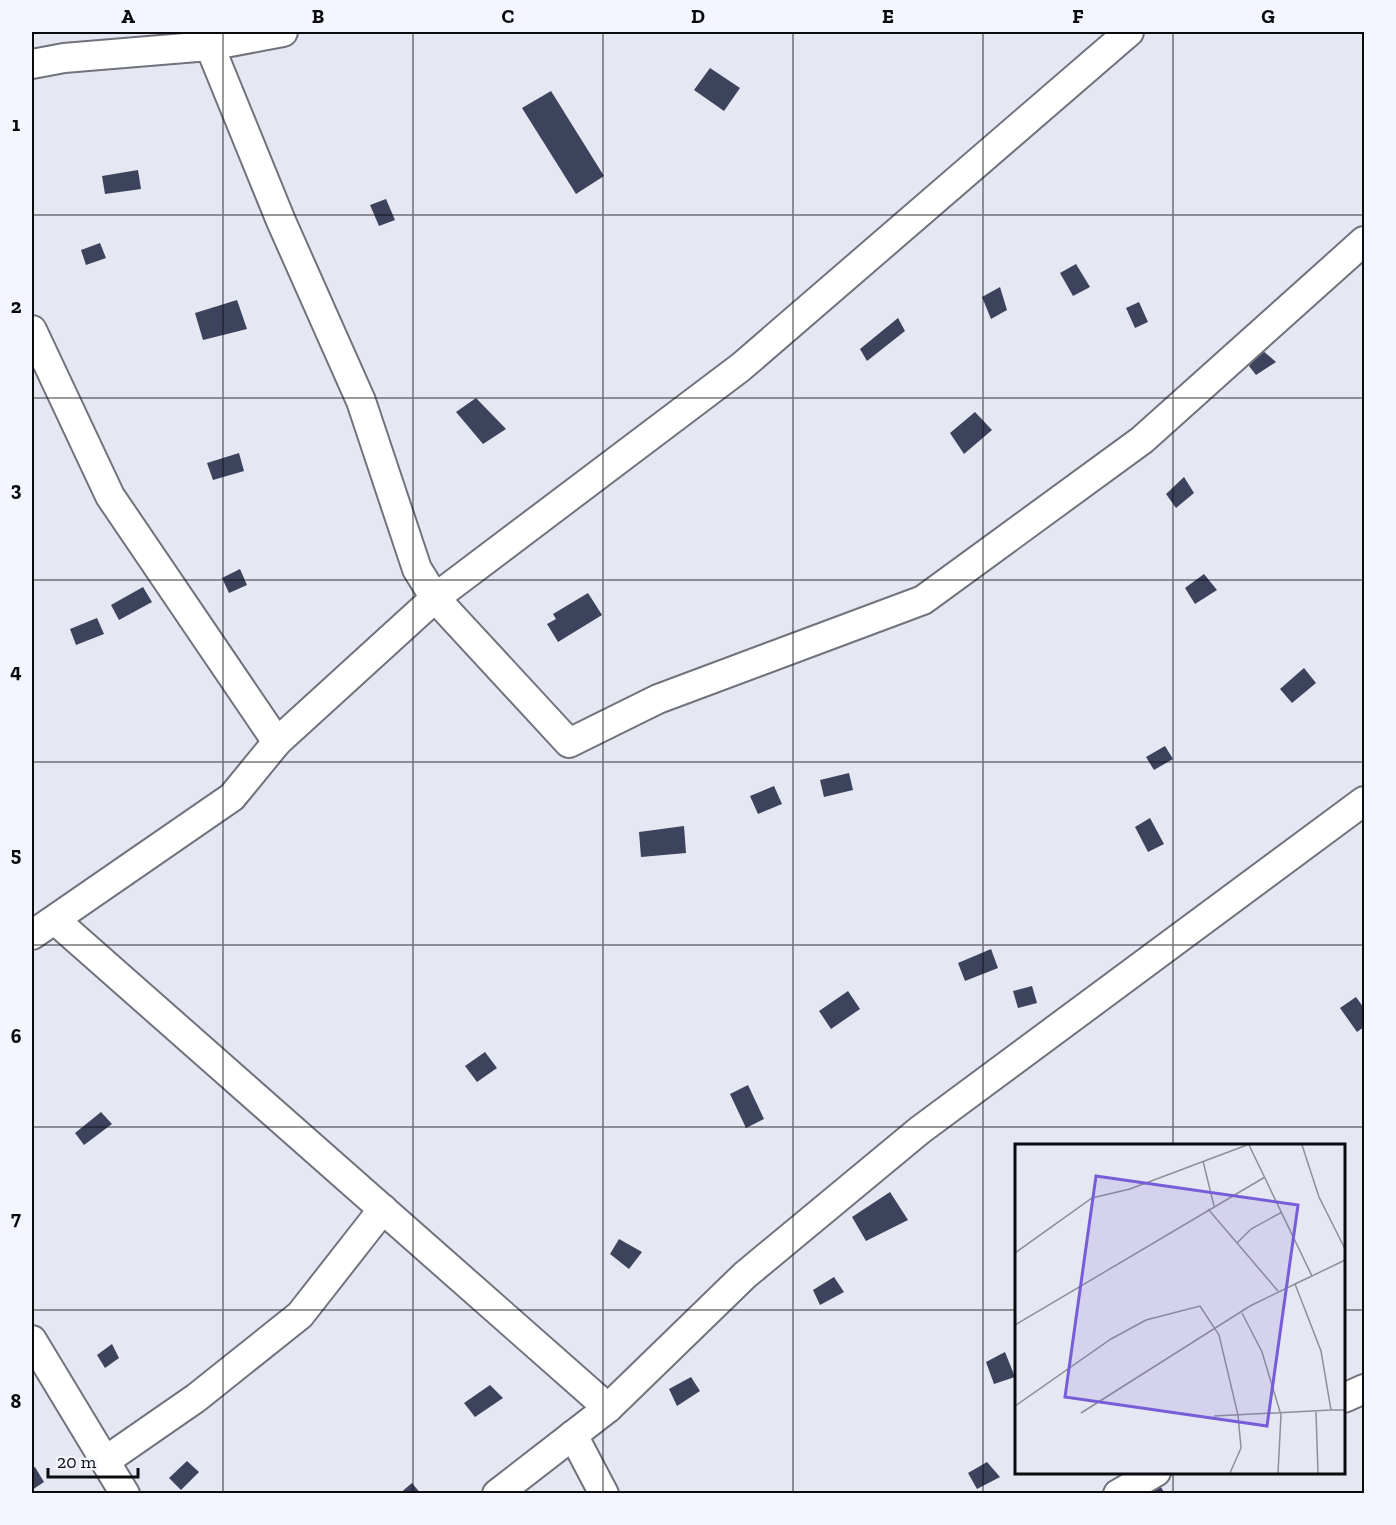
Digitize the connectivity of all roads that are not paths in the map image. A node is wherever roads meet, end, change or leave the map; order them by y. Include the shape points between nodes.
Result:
1 (283, 32) edge
2 (1129, 32) edge
3 (207, 39) edge
4 (32, 64) edge
5 (1365, 241) edge
6 (32, 330) edge
7 (435, 598) junction
8 (277, 742) junction
9 (1365, 801) edge
10 (55, 920) junction
11 (32, 935) edge
12 (383, 1209) junction
13 (32, 1340) edge
14 (1365, 1389) edge
15 (1345, 1398) edge
16 (608, 1408) junction
17 (573, 1435) junction
18 (105, 1461) junction
19 (1154, 1474) edge
20 (125, 1494) edge
21 (497, 1494) edge
22 (604, 1494) edge
23 (1118, 1494) edge

1 - 3 street
2 - 7 street via 741,367
3 - 4 street
3 - 7 street via 281,221 361,401 417,569
5 - 7 street via 1142,440 923,600 658,699 569,743
6 - 8 street via 110,496
7 - 8 street
8 - 10 street via 232,797
9 - 16 street via 920,1130 745,1275
10 - 11 street
10 - 12 street
12 - 16 street
12 - 18 street via 300,1315 196,1398
13 - 18 street
14 - 15 street
16 - 17 street
17 - 21 street
17 - 22 street
18 - 20 street
19 - 23 street

